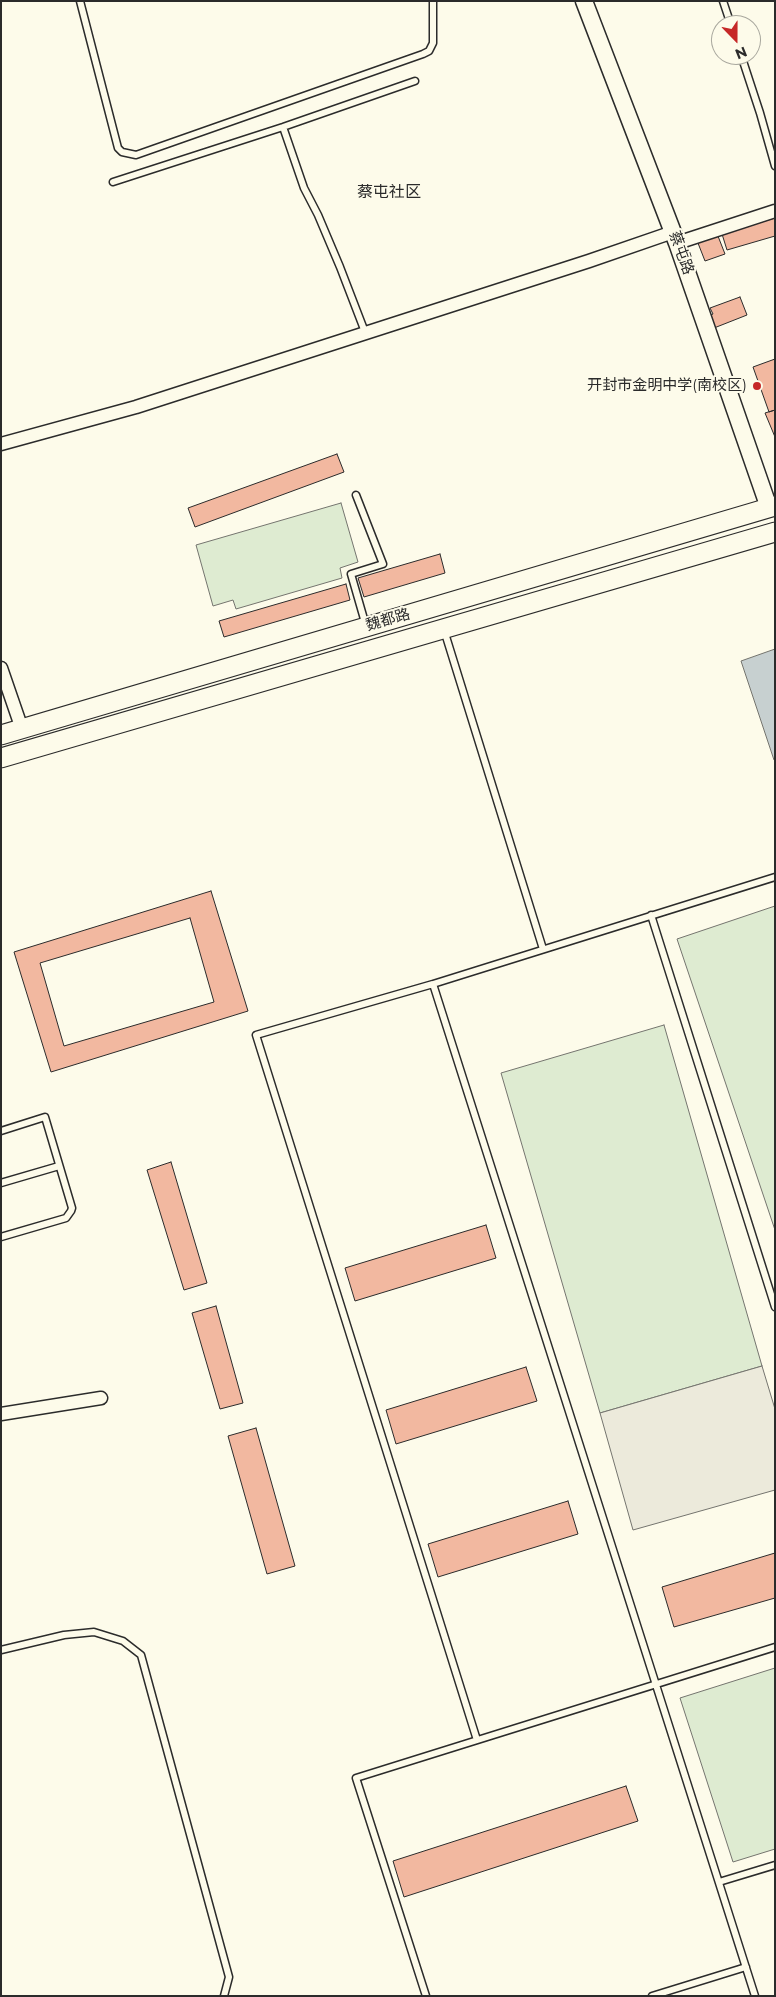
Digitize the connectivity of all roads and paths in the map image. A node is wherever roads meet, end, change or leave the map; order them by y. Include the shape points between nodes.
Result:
1 (80, 1) edge
2 (433, 1) edge
3 (584, 1) edge
4 (723, 1) edge
5 (728, 15) edge
6 (744, 65) edge
7 (416, 81) dead end
8 (283, 127) junction
9 (775, 166) edge
10 (113, 182) dead end
11 (775, 211) edge
12 (675, 237) junction
13 (365, 332) junction
14 (1, 444) edge
15 (356, 495) dead end
16 (772, 507) edge
17 (775, 532) edge
18 (366, 627) junction
19 (444, 630) junction
20 (1, 668) edge
21 (22, 729) junction
22 (1, 735) edge
23 (1, 758) edge
24 (775, 877) edge
25 (651, 916) junction
26 (543, 949) junction
27 (433, 984) junction
28 (1, 1131) edge
29 (59, 1166) junction
30 (1, 1183) edge
31 (1, 1237) edge
32 (775, 1307) edge
33 (102, 1398) dead end
34 (1, 1414) edge
35 (775, 1647) edge
36 (1, 1650) edge
37 (656, 1684) junction
38 (477, 1740) junction
39 (775, 1865) edge
40 (719, 1882) junction
41 (746, 1967) junction
42 (224, 1996) edge
43 (426, 1996) edge
44 (652, 1996) edge
45 (756, 1996) edge

1 - 2 lane via 118,148 136,155 429,51 433,43
3 - 12 street, 蔡屯路
4 - 5 lane
6 - 9 lane
7 - 8 lane
8 - 10 lane
8 - 13 lane via 304,188 337,258
11 - 12 street
12 - 13 street
12 - 16 street, 蔡屯路
13 - 14 street via 136,408
15 - 18 lane via 382,564 351,574
16 - 18 main road, 魏都路
17 - 19 main road, 魏都路
18 - 21 main road, 魏都路
19 - 23 main road, 魏都路
19 - 26 lane
20 - 21 street
21 - 22 main road, 魏都路
24 - 25 lane
25 - 26 lane
25 - 32 lane
26 - 27 lane
27 - 37 lane
27 - 38 lane via 256,1035
28 - 29 lane via 45,1117
29 - 30 lane
29 - 31 lane via 71,1212 66,1218
33 - 34 street
35 - 37 lane
36 - 42 lane via 64,1635 94,1632 123,1641 141,1654 230,1977
37 - 38 lane
37 - 40 lane
38 - 43 lane via 356,1778
39 - 40 lane
40 - 41 lane
41 - 44 lane
41 - 45 lane

